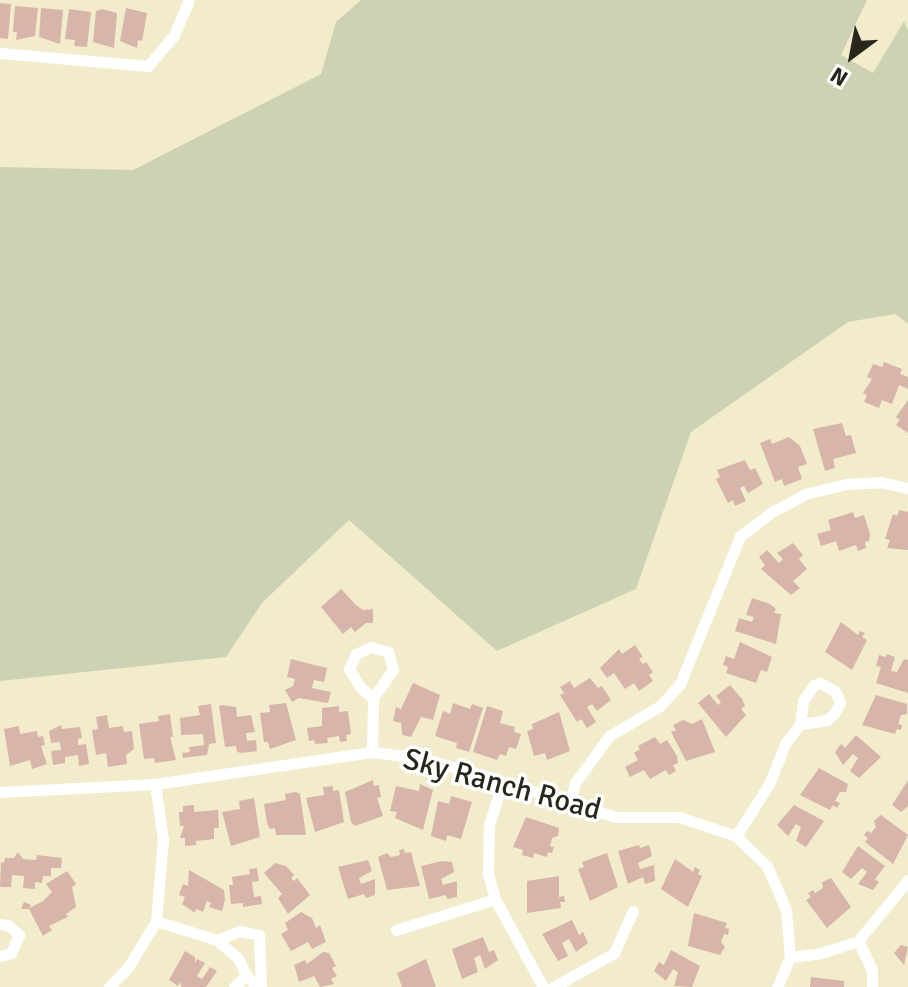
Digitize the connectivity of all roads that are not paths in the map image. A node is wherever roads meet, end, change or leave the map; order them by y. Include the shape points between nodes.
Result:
1 (189, 0) edge
2 (0, 53) edge
3 (908, 488) edge
4 (373, 698) junction
5 (800, 724) dead end
6 (372, 752) junction
7 (502, 783) junction
8 (155, 784) junction
9 (0, 792) edge
10 (570, 804) junction
11 (736, 836) junction
12 (908, 880) edge
13 (495, 899) junction
14 (633, 911) dead end
15 (156, 921) junction
16 (0, 924) edge
17 (396, 930) dead end
18 (217, 940) junction
19 (858, 941) junction
20 (0, 956) edge
21 (790, 957) junction
22 (246, 975) junction
23 (109, 987) edge
24 (234, 987) edge
25 (259, 987) edge
26 (543, 987) edge
27 (553, 987) edge
28 (777, 987) edge
29 (872, 987) edge

1 - 2 street via 174,35 148,66
3 - 10 street via 880,482 805,494 740,536 680,684 660,706 609,736 575,783
4 - 4 street via 349,669 356,654 371,647 388,652 393,669
4 - 6 street
5 - 11 street
6 - 7 street, Sky Ranch Road via 421,758
6 - 8 street, Sky Ranch Road
7 - 10 street, Sky Ranch Road
7 - 13 street via 487,845
8 - 9 street, Sky Ranch Road
8 - 15 street via 163,840
10 - 11 street, Sky Ranch Road via 616,817 679,817
11 - 21 street, Sky Ranch Road via 767,866 786,910
12 - 19 street
13 - 17 street
13 - 26 street
14 - 27 street via 614,953
15 - 18 street
15 - 23 street via 129,966
16 - 20 street via 19,935 11,953
18 - 22 street via 238,958
18 - 25 street via 239,931 259,935
19 - 21 street
19 - 29 street via 872,970
21 - 28 street, Sky Ranch Road
22 - 24 street
22 - 25 street

